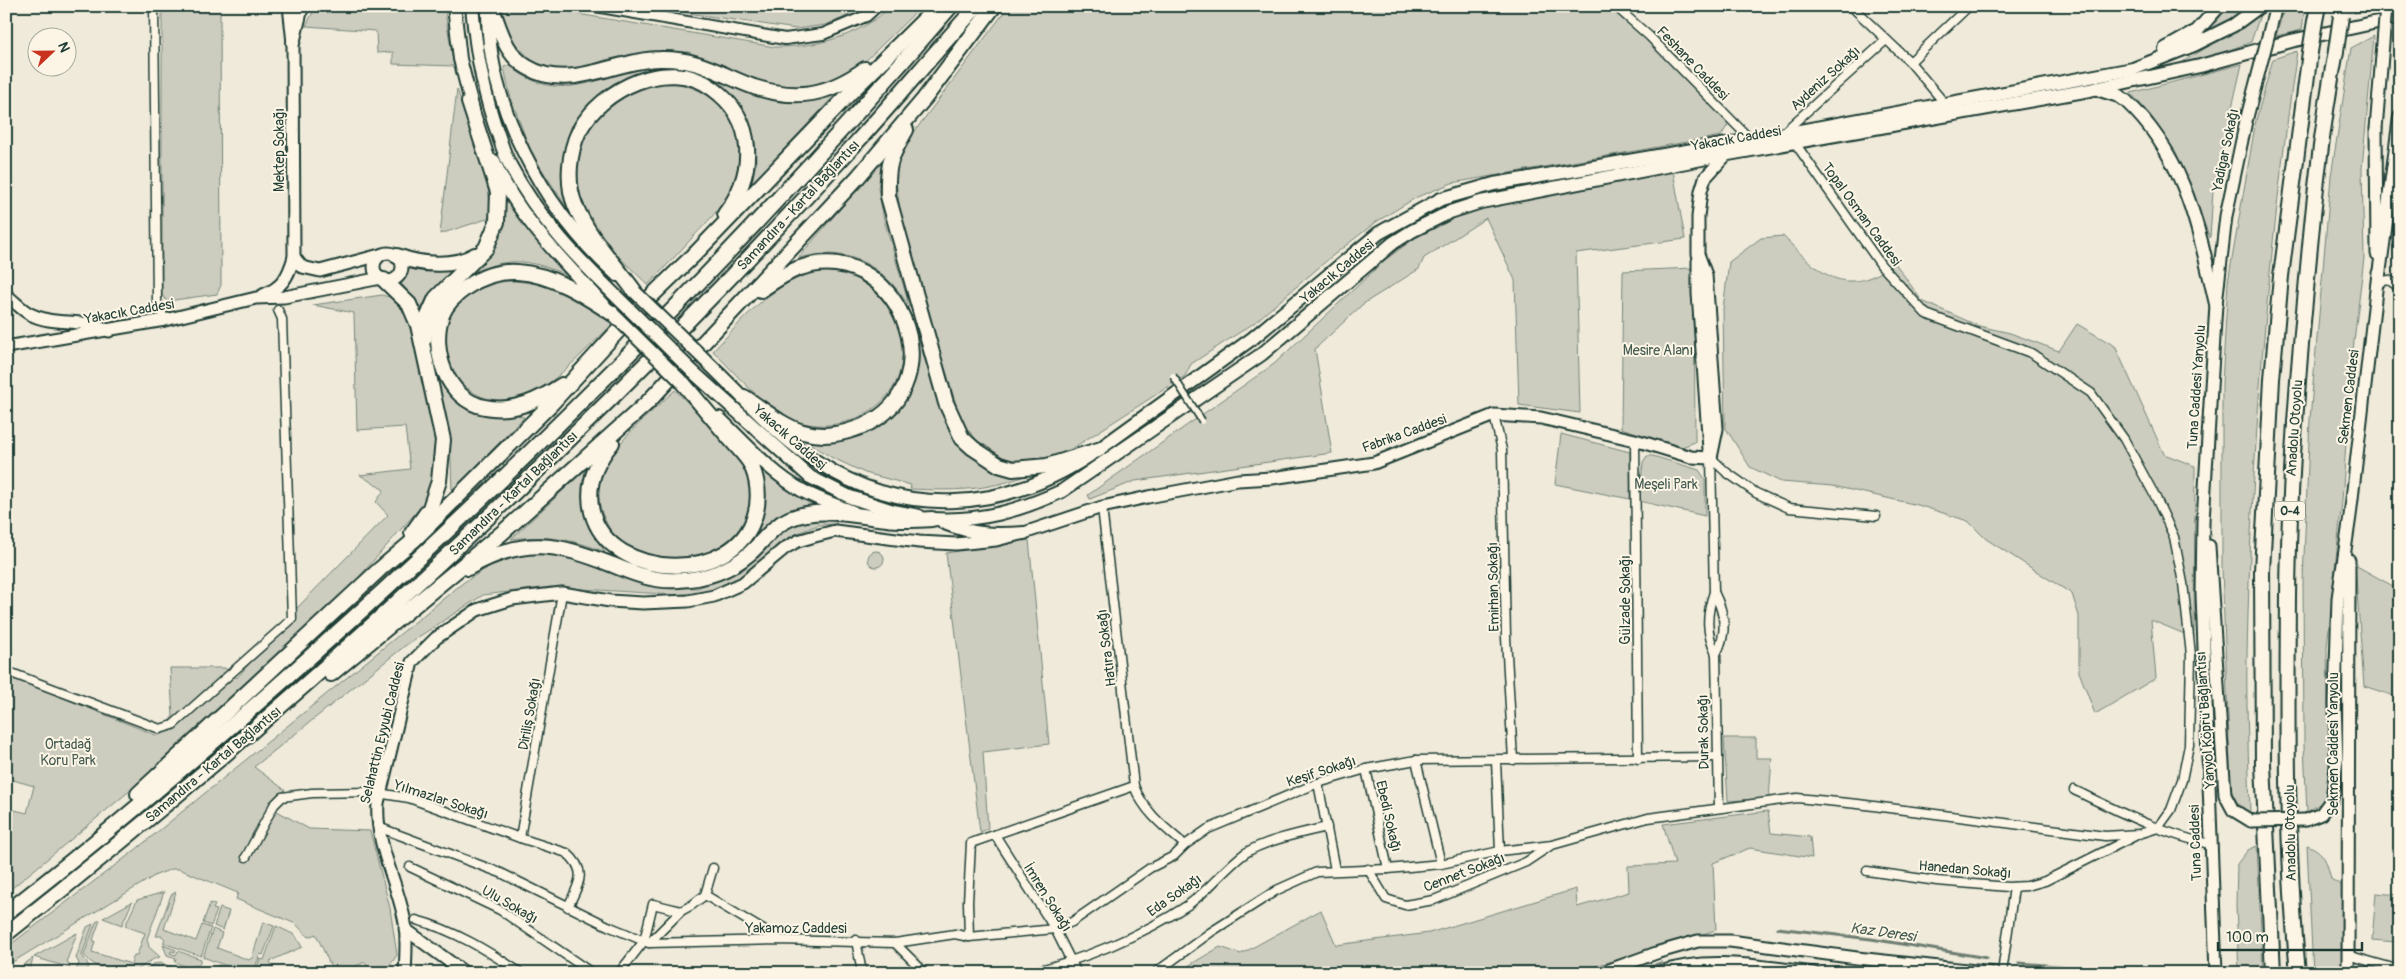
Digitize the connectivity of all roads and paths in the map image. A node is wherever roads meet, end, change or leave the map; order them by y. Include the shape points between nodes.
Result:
1 (154, 6) edge
2 (289, 6) edge
3 (454, 6) edge
4 (472, 6) edge
5 (490, 6) edge
6 (595, 6) edge
7 (877, 6) edge
8 (938, 6) edge
9 (951, 6) edge
10 (977, 6) edge
11 (994, 6) edge
12 (1615, 6) edge
13 (1851, 6) edge
14 (1969, 6) edge
15 (2219, 6) edge
16 (2260, 6) edge
17 (2276, 6) edge
18 (2318, 6) edge
19 (2386, 6) edge
20 (302, 9) edge
21 (2342, 11) edge
22 (2400, 17) edge
23 (915, 30) junction
24 (1886, 40) junction
25 (293, 43) junction
26 (1910, 62) junction
27 (2101, 76) junction
28 (2090, 90) junction
29 (924, 99) junction
30 (469, 102) junction
31 (1946, 105) junction
32 (2400, 117) edge
33 (1781, 135) junction
34 (1751, 140) junction
35 (1795, 143) junction
36 (1726, 155) junction
37 (486, 248) junction
38 (696, 253) junction
39 (380, 255) junction
40 (397, 256) junction
41 (294, 257) junction
42 (382, 279) junction
43 (2378, 282) junction
44 (2400, 288) edge
45 (635, 292) junction
46 (6, 294) edge
47 (256, 298) junction
48 (2216, 304) junction
49 (278, 310) dead end
50 (733, 312) junction
51 (613, 314) junction
52 (165, 320) junction
53 (109, 331) junction
54 (423, 345) junction
55 (6, 346) edge
56 (598, 352) junction
57 (1173, 376) dead end
58 (682, 382) junction
59 (744, 398) junction
60 (648, 403) junction
61 (1494, 415) junction
62 (1202, 421) dead end
63 (1635, 440) junction
64 (1098, 450) junction
65 (1711, 458) junction
66 (2205, 472) junction
67 (1102, 507) junction
68 (859, 514) junction
69 (1876, 516) dead end
70 (2350, 516) junction
71 (932, 519) junction
72 (1024, 534) junction
73 (380, 569) junction
74 (1714, 592) junction
75 (562, 594) junction
76 (402, 614) junction
77 (1716, 654) junction
78 (6, 671) edge
79 (1718, 756) junction
80 (1638, 759) junction
81 (1416, 760) junction
82 (1513, 760) junction
83 (1496, 761) junction
84 (1366, 769) junction
85 (1318, 783) junction
86 (1134, 786) junction
87 (2074, 790) dead end
88 (381, 793) junction
89 (1719, 808) junction
90 (378, 827) junction
91 (1327, 827) junction
92 (2158, 828) junction
93 (2139, 834) junction
94 (995, 835) junction
95 (520, 838) junction
96 (2210, 844) junction
97 (1185, 845) junction
98 (1552, 845) junction
99 (1500, 851) junction
100 (246, 857) dead end
101 (1441, 864) junction
102 (410, 867) dead end
103 (713, 868) dead end
104 (1368, 869) junction
105 (1388, 869) junction
106 (1335, 870) junction
107 (1867, 870) dead end
108 (2014, 887) junction
109 (705, 894) junction
110 (6, 904) edge
111 (44, 905) junction
112 (568, 907) junction
113 (681, 911) junction
114 (6, 913) edge
115 (416, 920) dead end
116 (405, 929) junction
117 (1055, 929) junction
118 (6, 934) edge
119 (969, 937) junction
120 (779, 940) junction
121 (856, 940) junction
122 (646, 942) junction
123 (895, 943) junction
124 (2347, 955) junction
125 (1072, 960) junction
126 (2400, 970) edge
127 (405, 973) edge
128 (465, 973) edge
129 (521, 973) edge
130 (592, 973) edge
131 (619, 973) edge
132 (862, 973) edge
133 (924, 973) edge
134 (1028, 973) edge
135 (1077, 973) edge
136 (1155, 973) edge
137 (1601, 973) edge
138 (1658, 973) edge
139 (1814, 973) edge
140 (1994, 973) edge
141 (2002, 973) edge
142 (2216, 973) edge
143 (2273, 973) edge
144 (2298, 973) edge
145 (2348, 973) edge

1 - 52 street via 158,302
2 - 25 main road, Mektep Sokağı
3 - 30 main road
4 - 71 main road, Yakacık Caddesi, bridge via 483,91 509,164 550,226 583,264 692,371 810,477 865,502
5 - 23 highway via 508,51 527,68 557,78 588,75 660,58 692,61 753,86 785,95 820,93 847,81
5 - 45 main road, Yakacık Caddesi via 488,30 501,94 535,174 562,216 593,254
6 - 7 street via 785,38 823,34 866,16
8 - 23 highway
9 - 114 highway, Samandıra - Kartal Bağlantısı via 867,104 701,282 461,519 229,729
10 - 111 highway, Samandıra - Kartal Bağlantısı via 857,142 721,287 504,503 271,715
11 - 29 highway
12 - 34 street, Feshane Caddesi
13 - 24 street
14 - 26 street
15 - 27 main road via 2197,31 2178,44
16 - 27 main road via 2234,25 2170,56
17 - 48 main road, Yadigar Sokağı, bridge via 2246,121 2226,216
18 - 143 highway, Anadolu Otoyolu / O-4, bridge via 2279,304 2271,389 2262,571 2263,773
19 - 43 main road, Sekmen Caddesi, bridge via 2376,128
20 - 25 main road
21 - 144 highway, Anadolu Otoyolu / O-4, bridge via 2312,227 2290,487 2287,651 2289,849
22 - 28 main road, Yakacık Caddesi
23 - 38 highway
24 - 26 street
24 - 33 street, Aydeniz Sokağı
25 - 41 main road, Mektep Sokağı
26 - 31 street
27 - 31 main road, Yakacık Caddesi
28 - 35 main road, Yakacık Caddesi
28 - 48 main road via 2119,96 2164,144 2194,209
29 - 50 highway via 858,178
29 - 64 highway via 890,159 888,196 953,421 962,438 973,448 999,465 1013,469 1047,466
30 - 37 highway via 498,192 497,222
30 - 51 main road via 500,175 523,212 546,242
31 - 33 main road, Yakacık Caddesi
32 - 43 main road
33 - 34 main road, Yakacık Caddesi
34 - 64 main road, Yakacık Caddesi via 1475,188 1428,205 1379,233 1253,338
35 - 36 main road, Yakacık Caddesi
35 - 92 street, Topal Osman Caddesi via 1881,265 1926,314 2031,353 2091,393 2124,440 2156,498 2174,537 2191,655 2189,745 2182,780 2171,810
36 - 65 main road, Durak Sokağı via 1705,178 1698,217 1698,293 1706,430
36 - 71 main road, Yakacık Caddesi via 1481,202 1450,212 1412,231 1383,251 1262,354 1062,491 1004,514 966,520
37 - 40 highway via 456,263 438,264
37 - 54 highway via 436,298 428,316
38 - 45 highway via 733,204 745,180 747,152 744,130 738,116 711,87 679,76 637,81 607,98 586,118 575,139 570,180 574,203 584,224
38 - 56 highway
39 - 40 main road via 389,253
39 - 41 main road via 320,271 302,267
39 - 42 main road via 374,267
40 - 42 main road, Yakacık Caddesi via 402,264 401,273 394,280
41 - 47 main road, Yakacık Caddesi via 283,284
42 - 47 main road, Yakacık Caddesi via 284,297
42 - 54 highway via 409,304
43 - 44 street via 2389,280
43 - 70 main road, Sekmen Caddesi
45 - 59 main road, Yakacık Caddesi, bridge
46 - 53 main road via 29,314 45,319 98,324
47 - 52 main road, Yakacık Caddesi
48 - 66 main road, Tuna Caddesi Yanyolu
49 - 78 street via 282,319 292,619 173,725 160,729
50 - 59 highway via 764,288 797,269 836,265 863,274 887,290 898,305 911,341 905,384 898,398 872,422 857,428 826,435 802,431
50 - 60 highway
51 - 56 highway via 579,292 542,277 516,272 486,276 456,295 442,313 438,330 438,350 449,380 468,400 483,407 503,409 535,402 565,383
51 - 58 main road, bridge
52 - 53 main road, Yakacık Caddesi
53 - 55 main road, Yakacık Caddesi
54 - 73 highway via 442,440 439,481 430,508
56 - 73 highway via 552,403 414,540
57 - 62 street, bridge
58 - 60 highway via 750,463 757,482 757,508 752,525 743,540 729,551 698,562 656,564 615,548 594,520 589,498 593,474 602,455
58 - 68 main road via 770,468 828,503
59 - 64 main road, Yakacık Caddesi via 819,464 850,481 886,493 931,501 975,501 1007,494 1049,478
60 - 76 highway via 502,533
61 - 63 main road, Fabrika Caddesi via 1541,418
61 - 67 main road, Fabrika Caddesi via 1374,463 1238,480
61 - 82 street, Emirhan Sokağı via 1502,450 1506,637
63 - 65 main road, Fabrika Caddesi via 1691,457
63 - 80 street, Gülzade Sokağı
65 - 69 street via 1756,493 1789,508
65 - 74 street, Durak Sokağı
66 - 70 main road, Yanyol Köprü Bağlantısı, bridge via 2225,795 2233,810 2251,821 2306,820 2321,814 2332,799 2337,760 2338,598
66 - 96 main road, Tuna Caddesi via 2202,594
67 - 72 main road, Selahattin Eyyubi Caddesi
67 - 86 street, Hatıra Sokağı
68 - 71 highway via 886,519
68 - 76 highway via 818,513 789,519 767,534 736,564 710,576 677,580 644,576 561,547 516,548 469,568
70 - 124 main road, Sekmen Caddesi Yanyolu
71 - 72 main road via 988,535
72 - 75 main road, Selahattin Eyyubi Caddesi via 956,544 835,531 798,541 743,583 714,596 643,603
73 - 110 highway via 120,810
74 - 77 street, Durak Sokağı via 1707,624
74 - 77 street, Durak Sokağı via 1724,619 1723,641
75 - 88 main road, Selahattin Eyyubi Caddesi via 512,599 477,610 436,638 412,662
75 - 95 street, Diriliş Sokağı
76 - 111 highway via 111,858
77 - 79 street, Durak Sokağı
79 - 80 street, Keşif Sokağı
79 - 89 street, Durak Sokağı
80 - 82 street, Keşif Sokağı
81 - 83 street, Keşif Sokağı
81 - 84 street, Keşif Sokağı
81 - 101 street
82 - 83 street, Keşif Sokağı
83 - 99 street
84 - 85 street, Keşif Sokağı
84 - 105 street, Ebedi Sokağı
85 - 91 street
85 - 97 street, Keşif Sokağı via 1208,829
86 - 94 street
86 - 97 street via 1155,819
87 - 92 street
88 - 90 main road, Selahattin Eyyubi Caddesi
88 - 95 street, Yılmazlar Sokağı via 418,801
88 - 100 street, Yılmazlar Sokağı via 312,793 282,798 274,805
89 - 93 street via 1797,798 2105,836
89 - 98 street via 1648,818
90 - 112 street, Yakamoz Caddesi via 501,873
90 - 116 main road, Selahattin Eyyubi Caddesi
91 - 106 street
91 - 125 street, Eda Sokağı via 1289,836 1245,853 1189,904 1152,927
92 - 93 street
92 - 96 street
93 - 108 street, Hanedan Sokağı via 2045,881
94 - 117 street, İmren Sokağı
94 - 119 street via 971,842
95 - 112 street, Yılmazlar Sokağı via 568,853 576,861 580,876
96 - 142 main road, Tuna Caddesi
97 - 117 street, Keşif Sokağı via 1174,856 1150,868 1093,909
98 - 99 street
98 - 104 street, Cennet Sokağı via 1526,862 1434,900 1405,905 1386,900
99 - 101 street
101 - 105 street
102 - 130 street, Ulu Sokağı via 500,910
103 - 109 street
104 - 105 street
104 - 106 street
106 - 136 street via 1317,872 1278,890 1211,932
107 - 108 street, Hanedan Sokağı via 1937,881
108 - 141 street
109 - 113 street
109 - 120 street
111 - 118 highway, Samandıra - Kartal Bağlantısı
112 - 122 street, Yakamoz Caddesi
113 - 122 street
113 - 122 street via 652,904
115 - 129 street via 440,926
116 - 127 main road, Selahattin Eyyubi Caddesi
116 - 128 main road
117 - 119 street, Keşif Sokağı
117 - 125 street, İmren Sokağı
119 - 123 street, Yakamoz Caddesi via 955,934
120 - 121 street, Yakamoz Caddesi
120 - 122 street, Yakamoz Caddesi
121 - 123 street, Yakamoz Caddesi
121 - 132 street
122 - 131 street
123 - 133 street
124 - 126 street
124 - 145 main road, Sekmen Caddesi Yanyolu
125 - 134 street, Eda Sokağı
125 - 135 street, İmren Sokağı
137 - 140 main road via 1698,941 1730,940
138 - 139 main road via 1701,962

